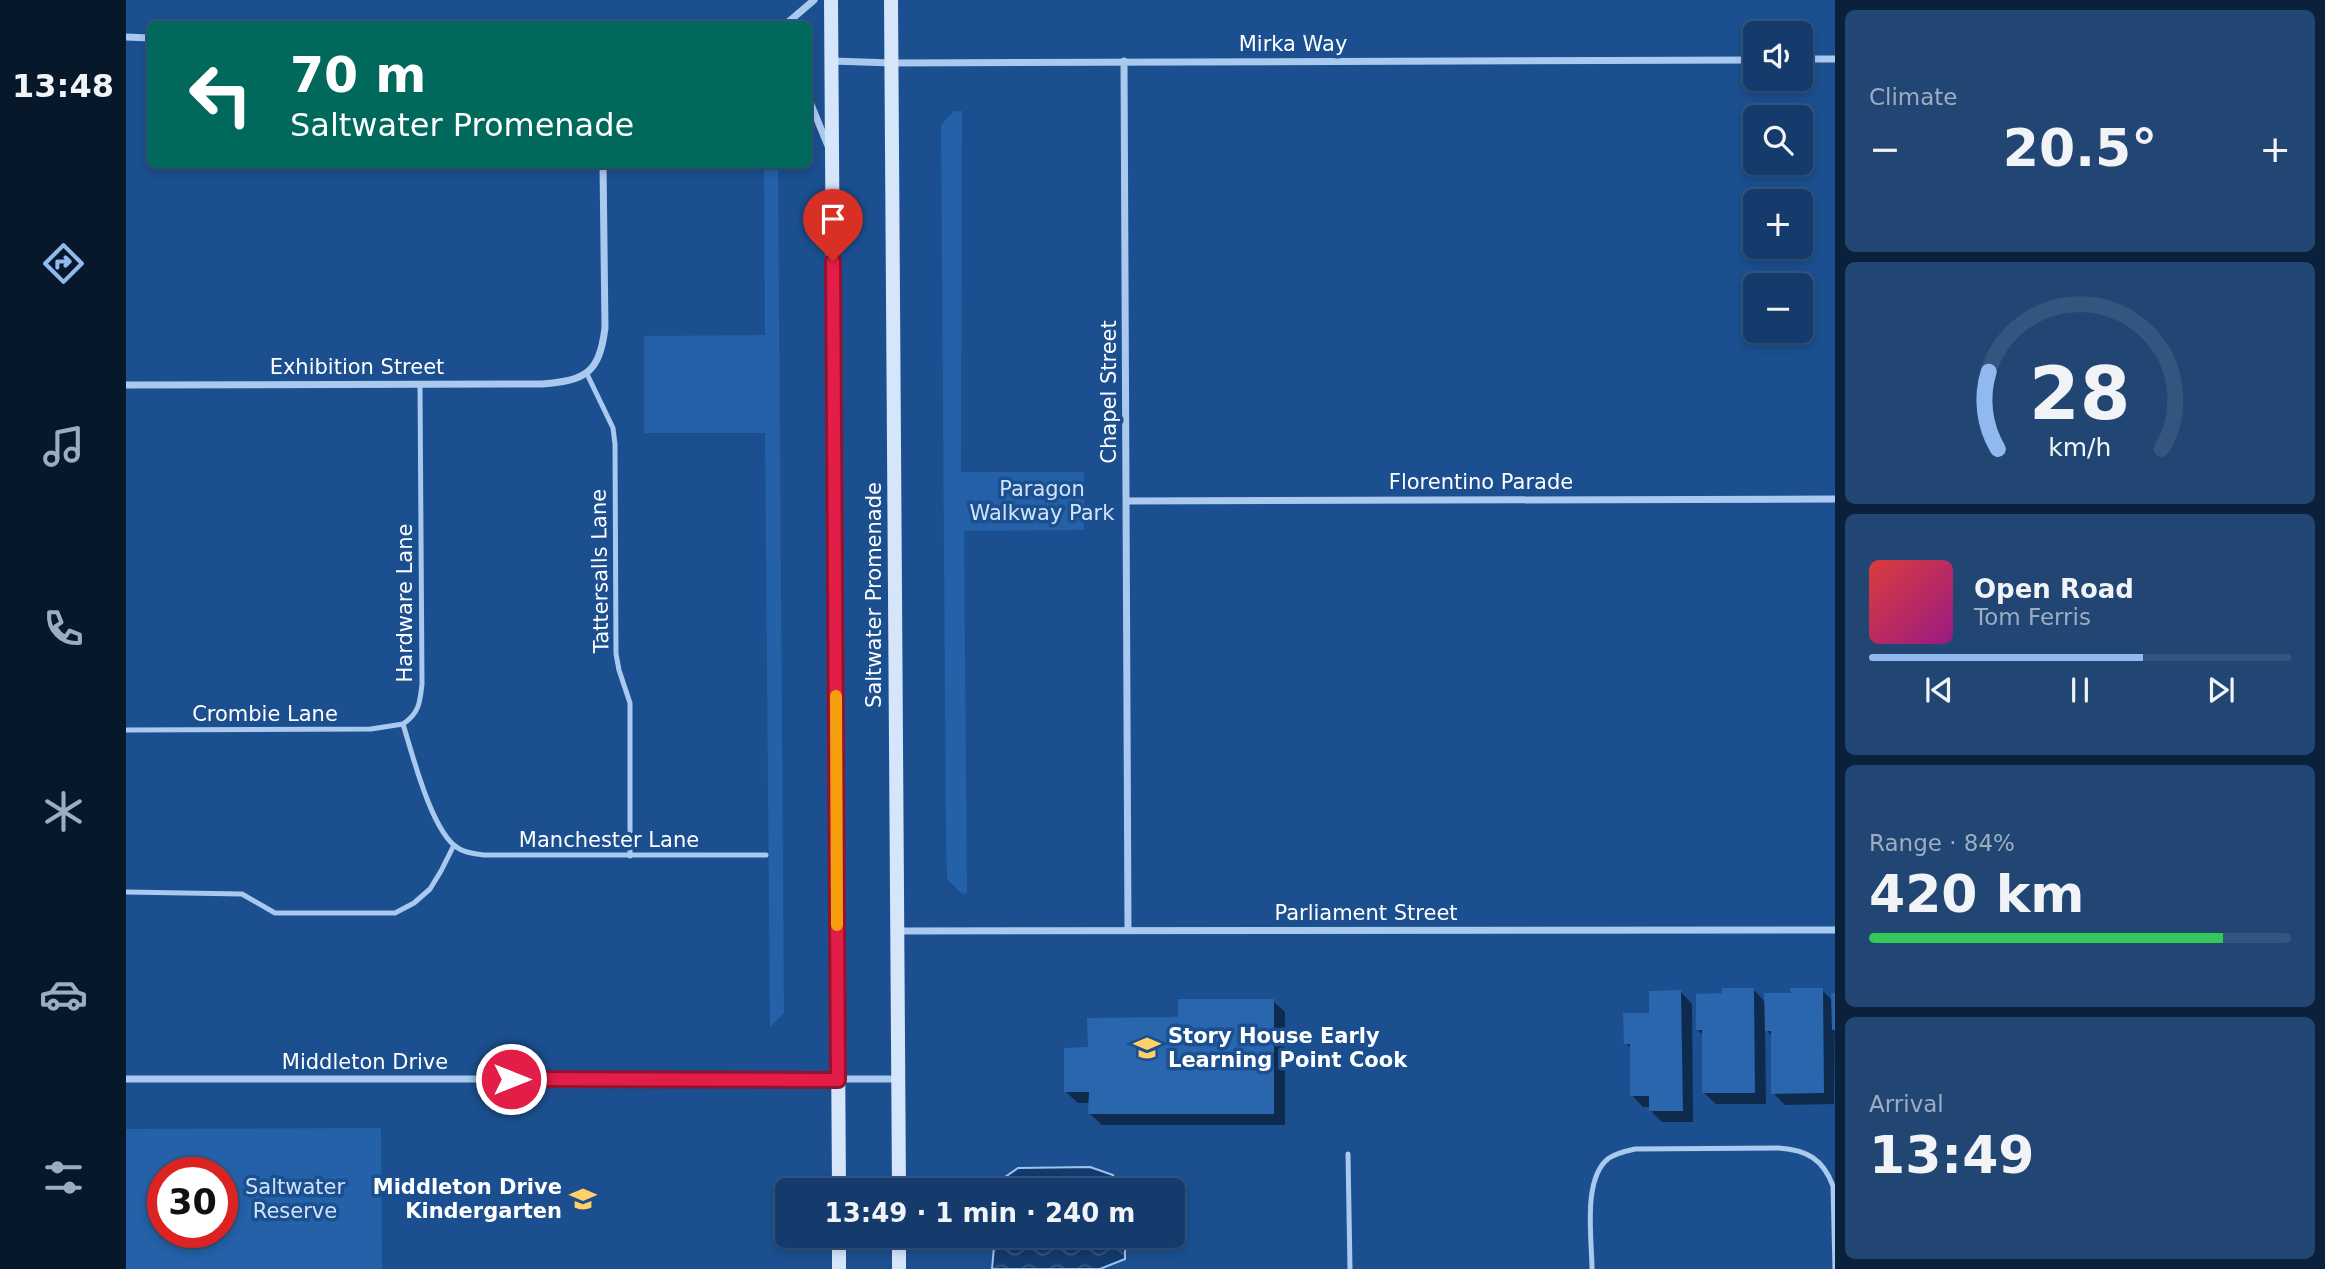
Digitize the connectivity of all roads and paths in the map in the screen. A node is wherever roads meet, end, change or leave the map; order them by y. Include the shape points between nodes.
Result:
1 (814, 0) edge
2 (831, 0) edge
3 (891, 0) edge
4 (790, 21) edge
5 (126, 37) edge
6 (147, 38) edge
7 (1813, 59) edge
8 (1835, 59) edge
9 (1743, 60) edge
10 (832, 61) junction
11 (1124, 61) junction
12 (892, 63) junction
13 (812, 107) edge
14 (832, 156) junction
15 (603, 168) edge
16 (587, 374) junction
17 (126, 385) edge
18 (420, 385) junction
19 (1835, 499) edge
20 (1127, 501) junction
21 (403, 724) junction
22 (126, 730) edge
23 (454, 845) junction
24 (766, 855) dead end
25 (630, 856) junction
26 (126, 892) edge
27 (1835, 929) edge
28 (898, 931) junction
29 (1128, 932) junction
30 (126, 1079) edge
31 (898, 1079) junction
32 (838, 1080) junction
33 (1349, 1154) dead end
34 (839, 1178) edge
35 (899, 1178) edge
36 (839, 1248) edge
37 (899, 1248) edge
38 (839, 1269) edge
39 (899, 1269) edge
40 (1350, 1269) edge
41 (1592, 1269) edge
42 (1835, 1269) edge

1 - 4 street
2 - 10 street, Saltwater Promenade
3 - 12 street, Saltwater Promenade
5 - 6 street
7 - 8 street
9 - 11 street, Mirka Way
10 - 12 street, Mirka Way
10 - 14 street, Saltwater Promenade
11 - 12 street, Mirka Way
11 - 20 street, Chapel Street
12 - 28 street, Saltwater Promenade
13 - 14 street
14 - 32 street, Saltwater Promenade
15 - 16 street via 606,328 603,349
16 - 18 street, Exhibition Street via 569,382 542,384
16 - 25 lane, Tattersalls Lane via 613,428 615,444 616,654 630,703
17 - 18 street, Exhibition Street
18 - 21 lane, Hardware Lane via 422,684 415,716
19 - 20 street, Florentino Parade
20 - 29 street, Chapel Street
21 - 22 lane, Crombie Lane via 371,729
21 - 23 lane via 437,822
23 - 25 lane, Manchester Lane via 484,855
23 - 26 lane via 430,889 395,912 275,913 242,894
24 - 25 lane, Manchester Lane
27 - 29 street, Parliament Street
28 - 29 street, Parliament Street
28 - 31 street, Saltwater Promenade
30 - 32 street, Middleton Drive
31 - 32 street, Middleton Drive
31 - 35 street, Saltwater Promenade
32 - 34 street, Saltwater Promenade
33 - 40 lane
36 - 38 street
37 - 39 street
41 - 42 lane via 1592,1187 1608,1159 1635,1149 1779,1147 1809,1153 1828,1173 1833,1186

